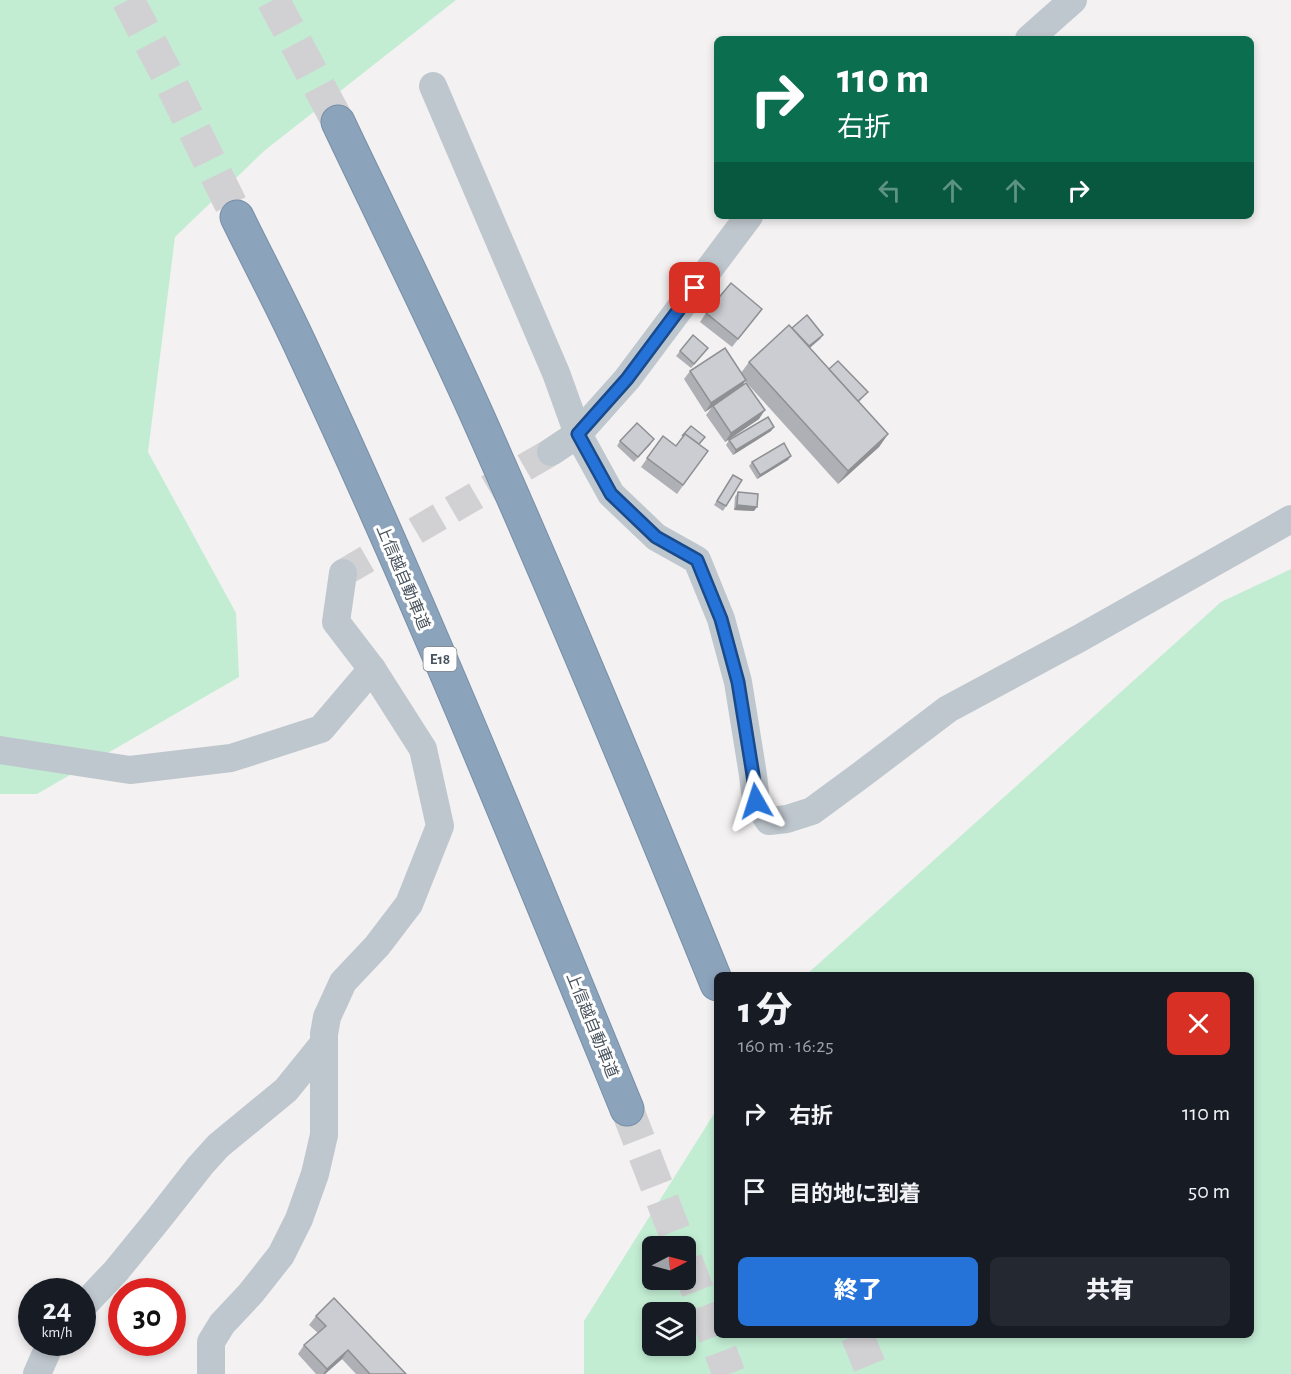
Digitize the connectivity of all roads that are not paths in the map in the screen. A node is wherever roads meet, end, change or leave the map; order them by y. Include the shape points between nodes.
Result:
1 (1072, 0) edge
2 (1032, 36) edge
3 (433, 86) dead end
4 (338, 122) tunnel mouth
5 (237, 217) tunnel mouth
6 (747, 219) edge
7 (578, 434) junction
8 (551, 452) tunnel mouth
9 (1291, 519) edge
10 (343, 573) dead end
11 (372, 669) junction
12 (0, 750) edge
13 (714, 977) edge
14 (324, 1043) junction
15 (627, 1108) tunnel mouth
16 (96, 1292) edge
17 (45, 1356) edge
18 (37, 1374) edge
19 (211, 1374) edge

1 - 2 street
3 - 7 street via 556,373
4 - 13 highway via 548,578
5 - 15 highway, 上信越自動車道 / E18 via 370,497
6 - 7 street via 627,379
7 - 8 street
7 - 9 street via 611,494 656,537 697,560 721,619 738,682 756,801 769,821 812,811 948,709
10 - 11 street via 336,622
11 - 12 street via 321,729 231,758 130,770
11 - 14 street via 423,749 440,826 409,904 343,982 327,1017
14 - 16 street via 286,1090 218,1146
14 - 19 street via 324,1135 315,1174 299,1219 280,1255 211,1342
17 - 18 street

